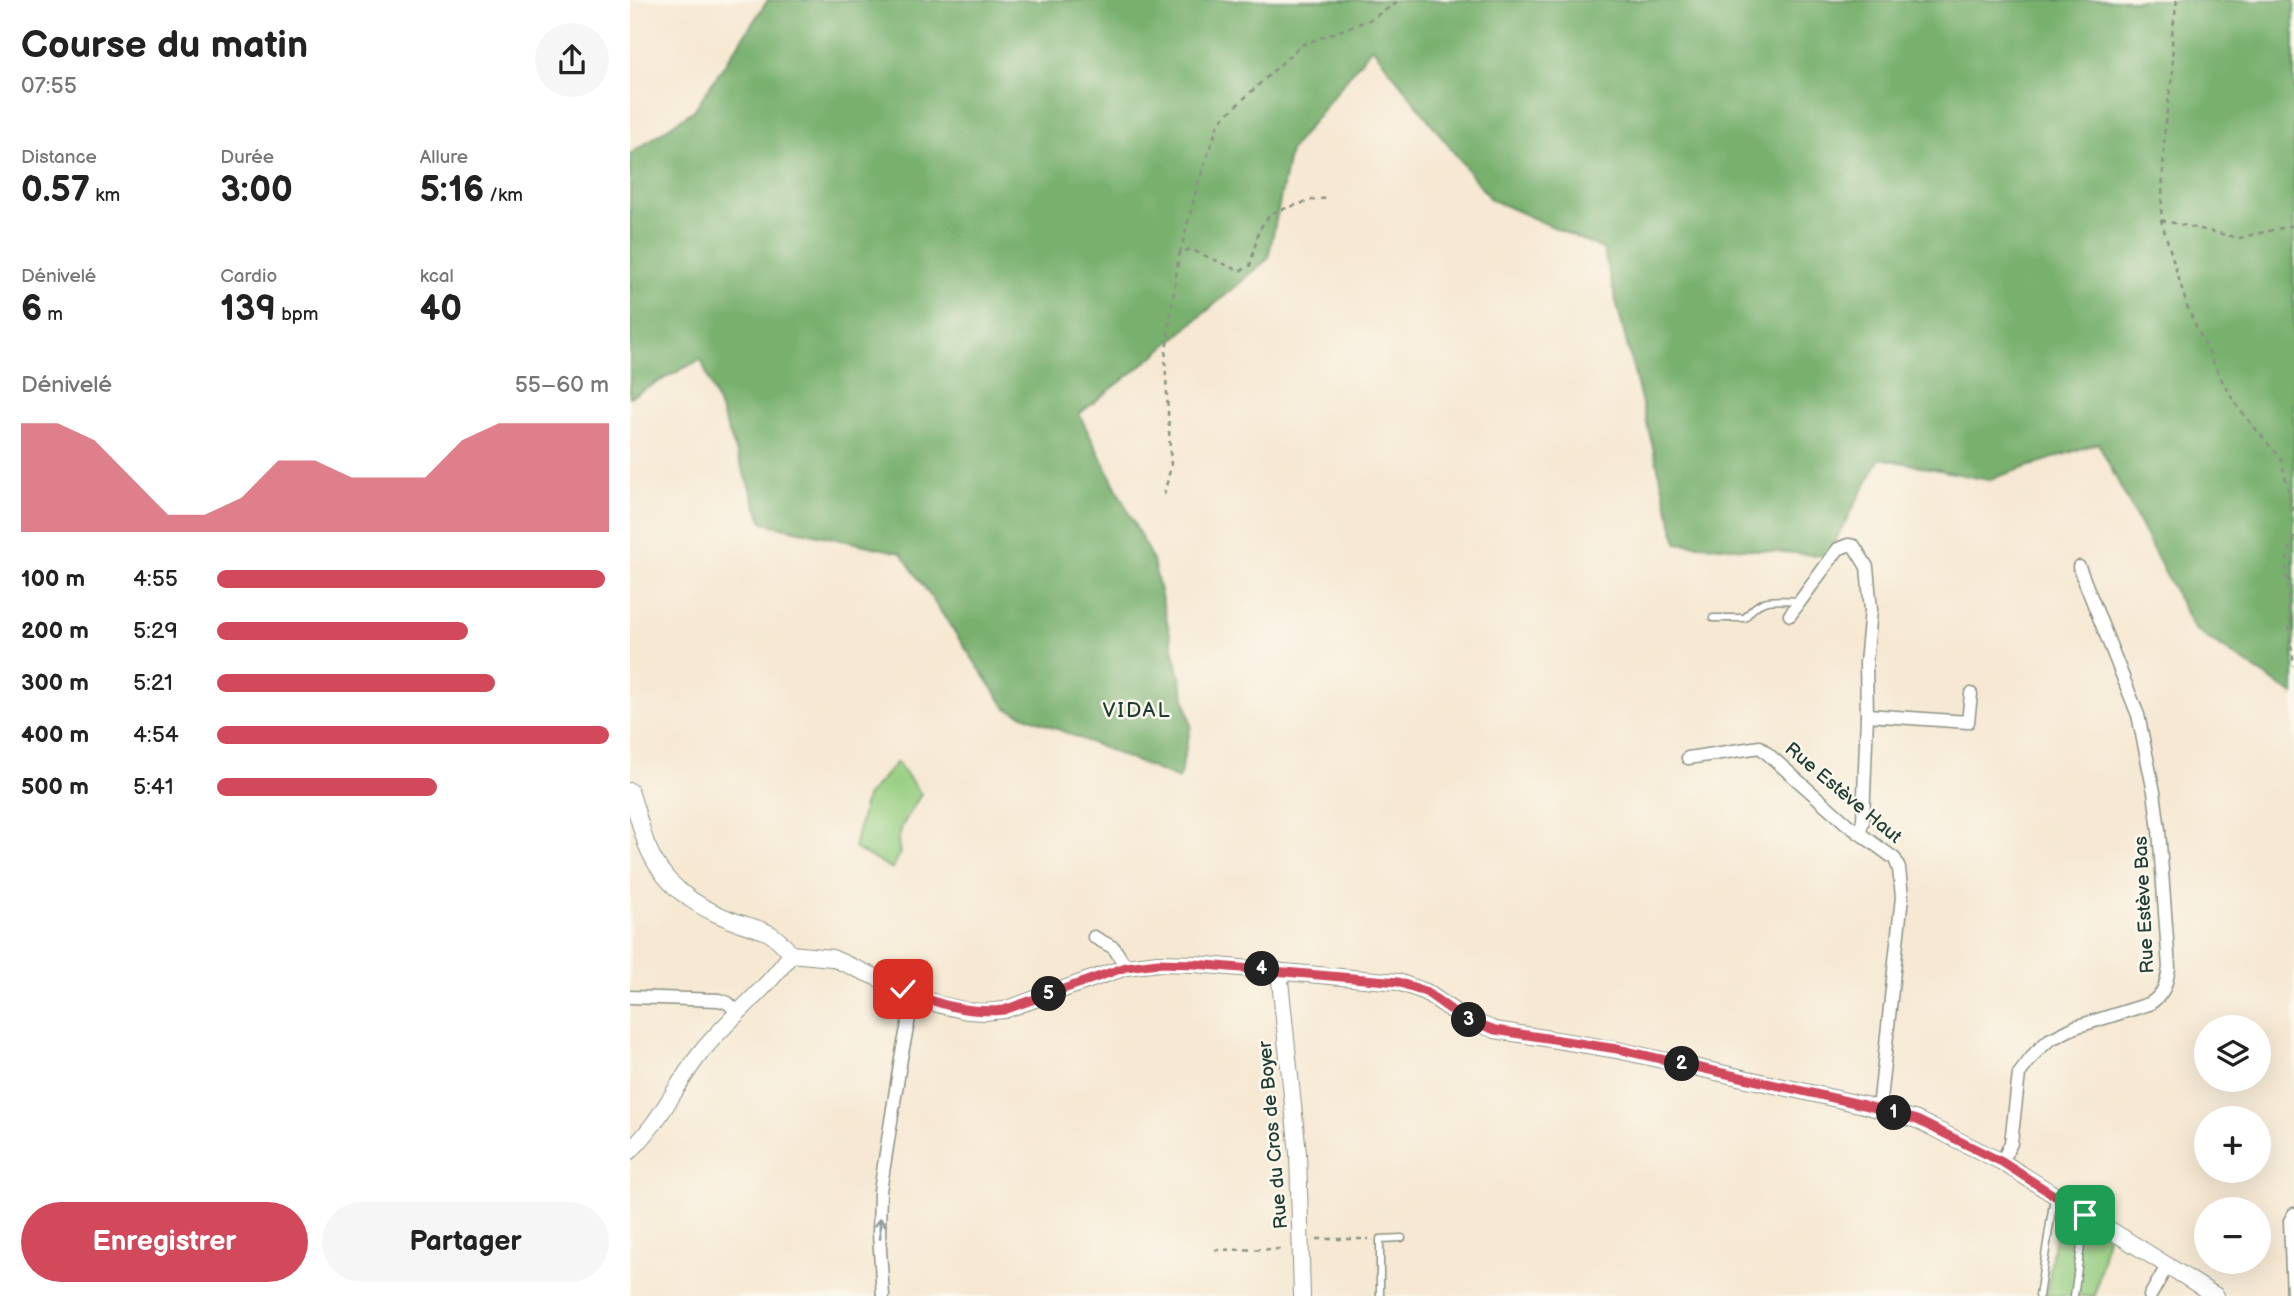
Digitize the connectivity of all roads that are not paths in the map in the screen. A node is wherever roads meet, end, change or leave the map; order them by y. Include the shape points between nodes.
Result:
1 (2079, 567) dead end
2 (1800, 602) junction
3 (1790, 615) dead end
4 (1713, 618) dead end
5 (1971, 694) dead end
6 (1867, 715) junction
7 (1688, 758) dead end
8 (630, 791) edge
9 (635, 821) edge
10 (1859, 833) junction
11 (1094, 937) dead end
12 (791, 954) junction
13 (1126, 967) junction
14 (1279, 971) junction
15 (914, 994) junction
16 (630, 997) edge
17 (737, 1012) junction
18 (1879, 1109) junction
19 (630, 1151) edge
20 (2002, 1162) junction
21 (2054, 1195) junction
22 (2294, 1214) edge
23 (2085, 1215) junction
24 (1402, 1238) dead end
25 (2167, 1266) junction
26 (883, 1296) edge
27 (1302, 1296) edge
28 (1380, 1296) edge
29 (2039, 1296) edge
30 (2074, 1296) edge
31 (2150, 1296) edge
32 (2216, 1296) edge
33 (2293, 1296) edge

1 - 20 street, Rue Estève Bas via 2138,715 2159,830 2169,968 2159,998 2075,1027 2036,1052 2019,1074 2011,1143
2 - 3 street
2 - 4 lane via 1766,600 1753,606 1745,618
2 - 6 street via 1838,549 1854,546 1867,567 1870,584
5 - 6 street via 1968,722
6 - 10 street
7 - 10 street, Rue Estève Haut via 1760,747
8 - 9 street
9 - 12 street via 660,872 680,894 708,911 772,933
10 - 18 street, Rue Estève Haut via 1895,859 1901,880
11 - 13 street via 1114,948
12 - 15 street via 832,958
12 - 17 street
13 - 14 street via 1158,963
13 - 15 street via 1004,1010 952,1008
14 - 18 street via 1398,982 1495,1030 1617,1049
14 - 27 street, Rue du Cros de Boyer via 1294,1101
26 -> 15 street via 880,1191
16 - 17 street via 719,1000
17 - 19 street via 704,1049 663,1113
18 - 20 street via 1917,1120
20 - 21 street
21 - 23 street
21 - 29 lane
22 - 33 street via 2290,1221
23 - 25 street
23 - 30 lane
24 - 28 lane via 1380,1238
25 - 31 street
25 - 32 street

